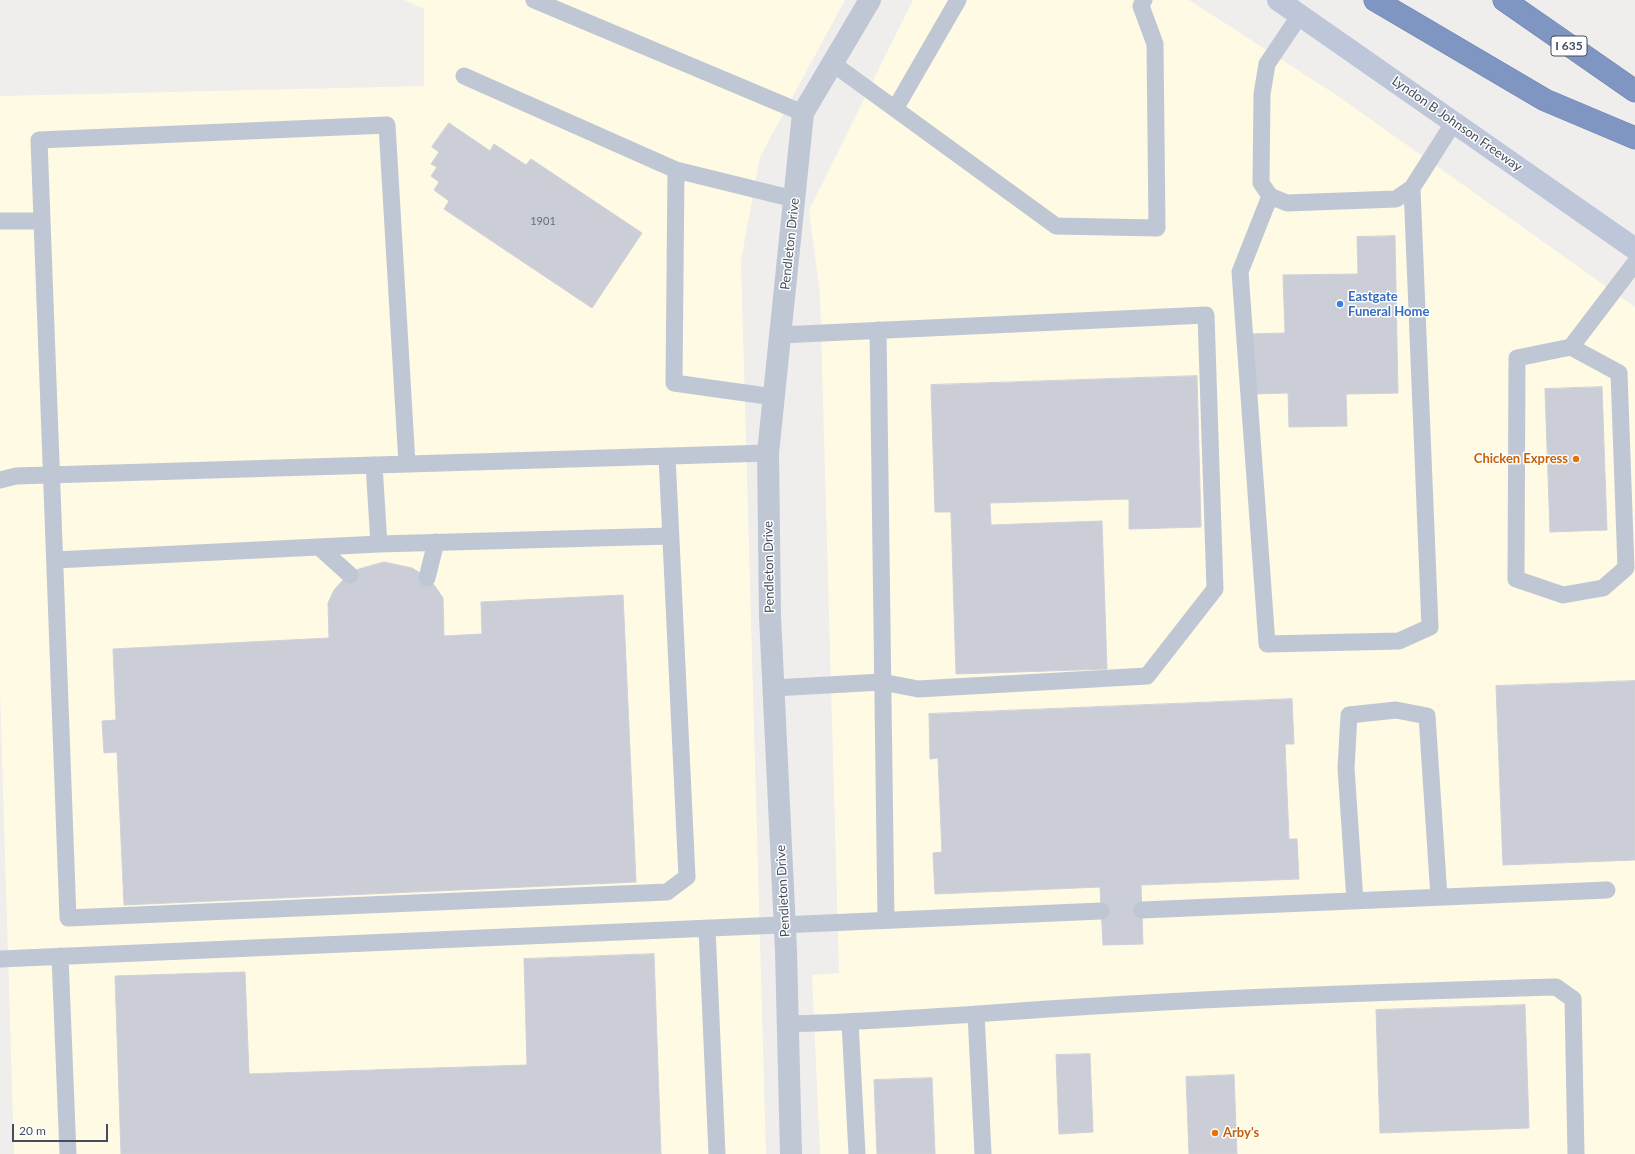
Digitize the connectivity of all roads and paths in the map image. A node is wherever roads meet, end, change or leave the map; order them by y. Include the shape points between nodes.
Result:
1 (534, 0) edge
2 (870, 0) edge
3 (958, 0) edge
4 (1278, 0) edge
5 (1375, 0) edge
6 (1504, 0) edge
7 (1138, 2) edge
8 (563, 5) edge
9 (1300, 15) junction
10 (832, 64) junction
11 (464, 76) dead end
12 (1635, 91) edge
13 (895, 110) junction
14 (803, 113) junction
15 (1454, 122) junction
16 (1635, 138) edge
17 (676, 170) junction
18 (1412, 188) junction
19 (1270, 196) junction
20 (794, 200) junction
21 (0, 221) edge
22 (42, 221) junction
23 (1635, 249) edge
24 (1635, 263) edge
25 (878, 330) junction
26 (780, 335) junction
27 (1571, 347) junction
28 (774, 397) junction
29 (768, 453) junction
30 (667, 456) junction
31 (406, 464) junction
32 (374, 465) junction
33 (52, 475) junction
34 (0, 480) edge
35 (670, 536) junction
36 (436, 542) junction
37 (379, 544) junction
38 (320, 547) junction
39 (54, 560) junction
40 (350, 575) dead end
41 (427, 578) dead end
42 (882, 682) junction
43 (773, 688) junction
44 (1608, 890) dead end
45 (1438, 897) junction
46 (1354, 901) junction
47 (1142, 910) dead end
48 (1101, 911) dead end
49 (886, 920) junction
50 (784, 924) junction
51 (707, 928) junction
52 (60, 956) junction
53 (0, 959) edge
54 (976, 1014) junction
55 (850, 1022) junction
56 (788, 1024) junction
57 (68, 1154) edge
58 (717, 1154) edge
59 (791, 1154) edge
60 (857, 1154) edge
61 (983, 1154) edge
62 (1576, 1154) edge

1 - 8 lane
2 - 10 street, Pendleton Drive
3 - 13 lane
4 - 9 main road, Lyndon B Johnson Freeway
5 - 16 highway via 1544,100
6 - 12 highway, I 635
7 - 13 lane via 1154,44 1157,228 1056,226
8 - 14 lane
9 - 15 main road, Lyndon B Johnson Freeway
9 - 19 lane via 1267,64 1262,94 1261,183
10 - 13 lane
10 - 14 street, Pendleton Drive
11 - 17 lane
14 - 20 street, Pendleton Drive
15 - 18 lane
15 - 23 main road, Lyndon B Johnson Freeway
17 - 20 lane
17 - 28 lane via 674,383
18 - 19 lane via 1396,199 1287,204
18 - 19 lane via 1430,627 1399,641 1267,644 1240,272
20 - 26 street, Pendleton Drive
21 - 22 lane
22 - 31 lane via 39,140 387,125
22 - 33 lane
24 - 27 lane
25 - 26 lane
25 - 42 lane
25 - 42 lane via 1206,315 1215,589 1147,676 918,689
26 - 28 street, Pendleton Drive
27 - 27 lane via 1517,358 1516,579 1563,595 1603,588 1626,568 1619,373
28 - 29 street, Pendleton Drive
29 - 30 lane
29 - 43 street, Pendleton Drive
30 - 31 lane
30 - 35 lane
31 - 32 lane
32 - 33 lane
32 - 37 lane
33 - 34 lane via 16,476
33 - 39 lane
35 - 36 lane
35 - 39 lane via 687,877 667,892 76,918 68,918
36 - 37 lane
36 - 41 lane
37 - 38 lane
38 - 39 lane
38 - 40 lane
42 - 43 lane
42 - 49 lane
43 - 50 street, Pendleton Drive
44 - 45 lane
45 - 46 lane
45 - 46 lane via 1427,716 1396,710 1349,715 1346,768
46 - 47 lane
48 - 49 lane
49 - 50 lane
50 - 51 lane
50 - 56 street, Pendleton Drive
51 - 52 lane
51 - 58 lane
52 - 53 lane
52 - 57 lane
54 - 55 lane
54 - 61 lane
54 - 62 lane via 1353,992 1556,987 1573,999
55 - 56 lane
55 - 60 lane
56 - 59 street, Pendleton Drive

